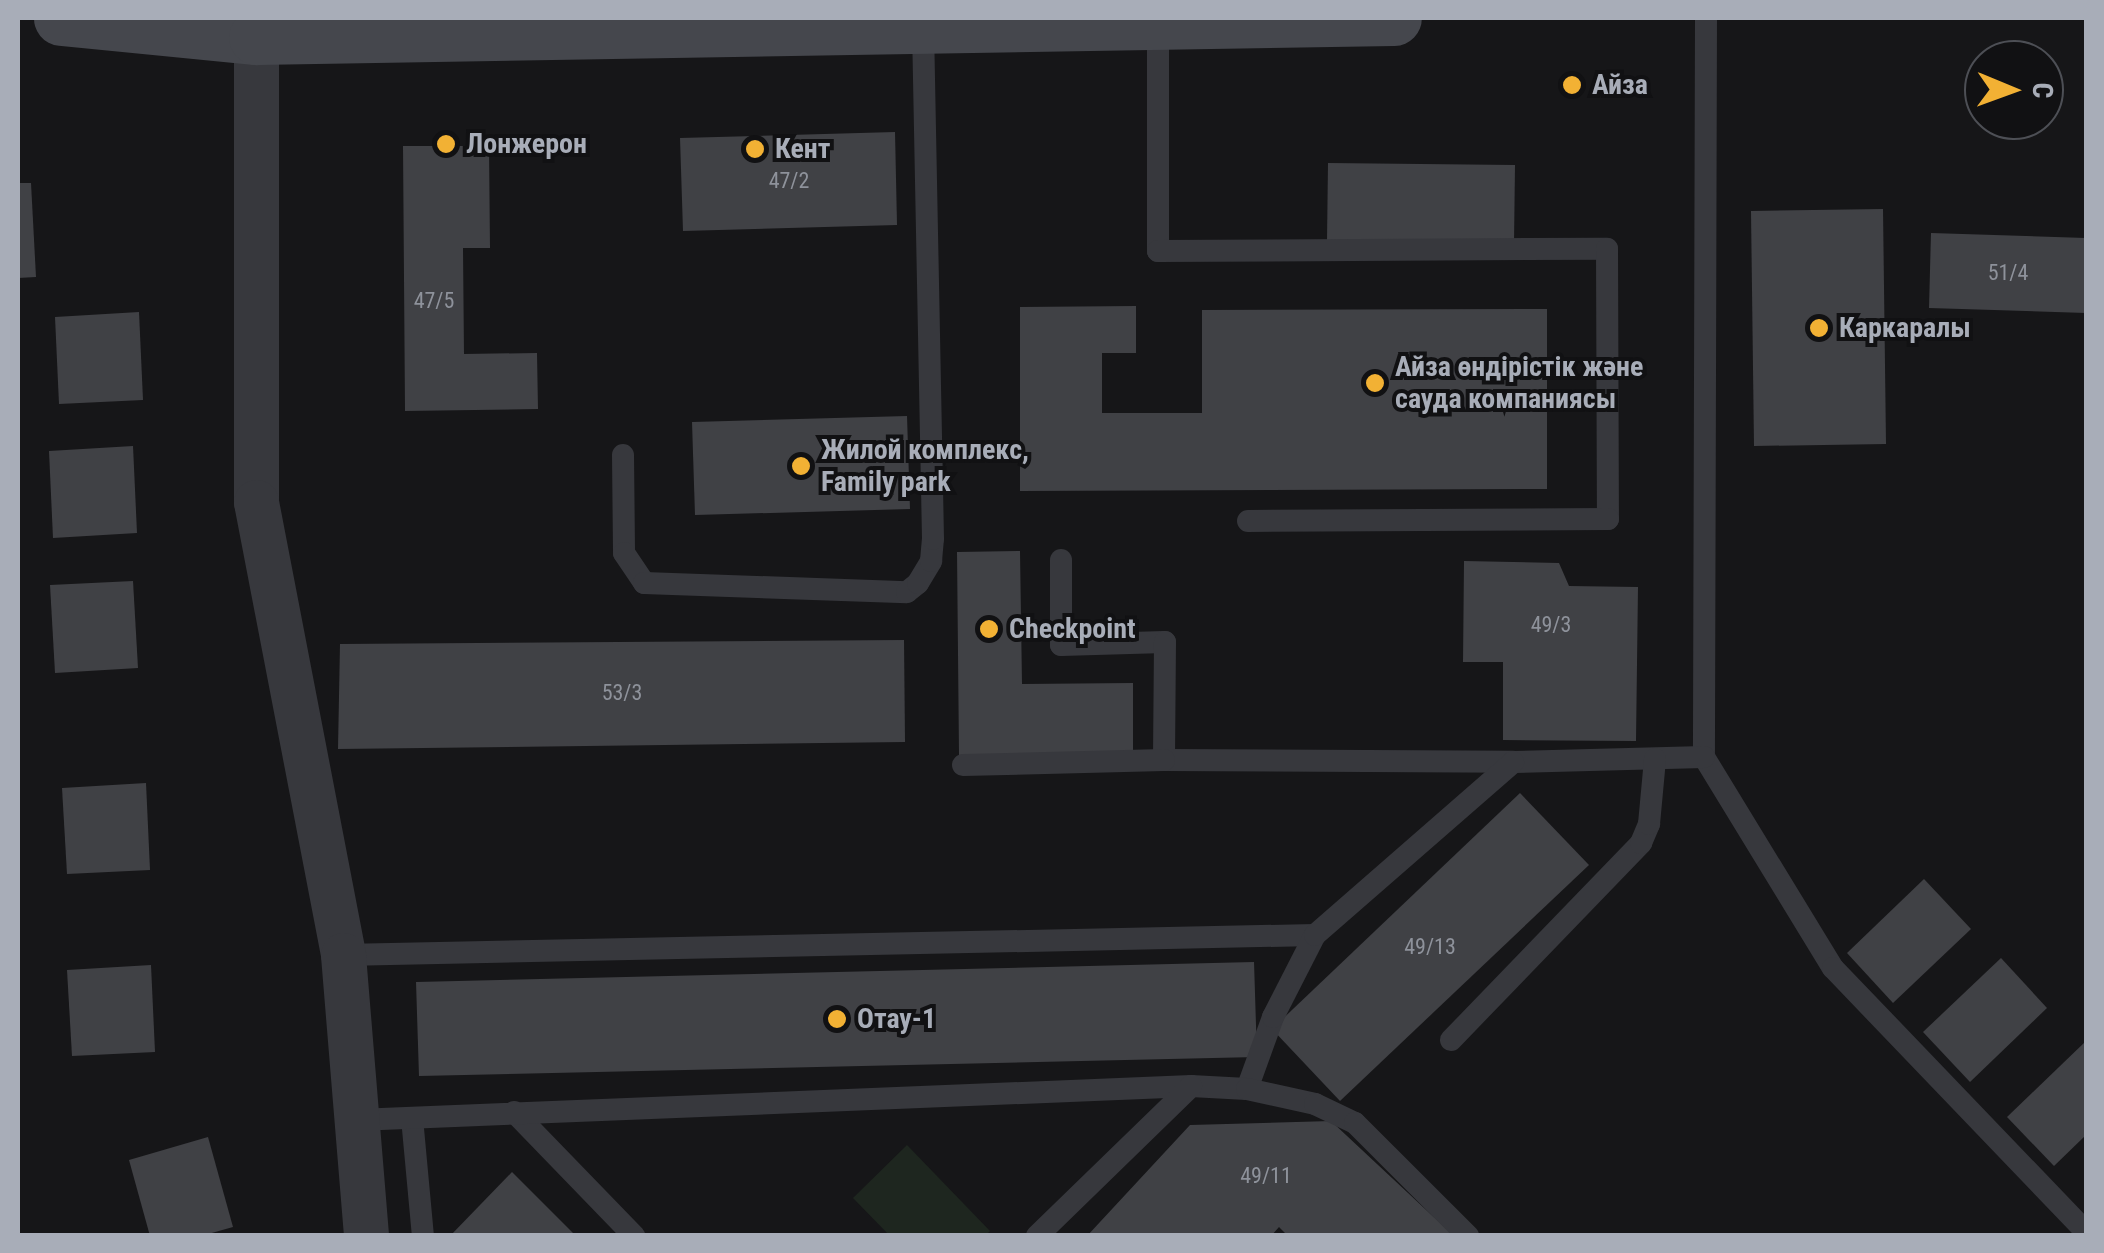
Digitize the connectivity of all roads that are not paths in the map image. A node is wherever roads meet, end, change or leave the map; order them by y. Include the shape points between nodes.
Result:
1 (61, 18) edge
2 (1394, 18) edge
3 (1706, 18) edge
4 (1282, 20) edge
5 (1158, 24) junction
6 (389, 26) edge
7 (922, 27) junction
8 (256, 37) junction
9 (623, 455) dead end
10 (1248, 521) dead end
11 (1062, 560) dead end
12 (1704, 757) junction
13 (1655, 759) junction
14 (1164, 760) junction
15 (1514, 762) junction
16 (963, 765) dead end
17 (1315, 935) junction
18 (344, 955) junction
19 (1450, 1040) dead end
20 (1190, 1086) junction
21 (1247, 1089) junction
22 (514, 1112) junction
23 (412, 1118) junction
24 (357, 1120) junction
25 (2086, 1232) edge
26 (366, 1236) edge
27 (423, 1236) edge
28 (634, 1236) edge
29 (1036, 1236) edge
30 (1468, 1236) edge

1 - 8 main road
2 - 4 main road
3 - 12 lane
4 - 5 main road
5 - 7 main road
5 - 10 lane via 1158,251 1607,249 1608,519
6 - 7 main road
6 - 8 main road
7 - 9 lane via 934,539 918,583 907,592 644,584 624,553
8 - 18 street via 256,502
11 - 14 lane via 1061,645 1165,642
12 - 13 lane
12 - 25 lane via 1833,968
13 - 15 lane
13 - 19 lane via 1650,824 1641,844
14 - 15 lane
14 - 16 lane
15 - 17 lane
17 - 18 lane
17 - 21 lane via 1273,1016
18 - 24 street
20 - 21 lane
20 - 22 lane
20 - 29 lane
21 - 30 lane via 1315,1104 1355,1124
22 - 23 lane
22 - 28 lane
23 - 24 lane
23 - 27 lane
24 - 26 street

